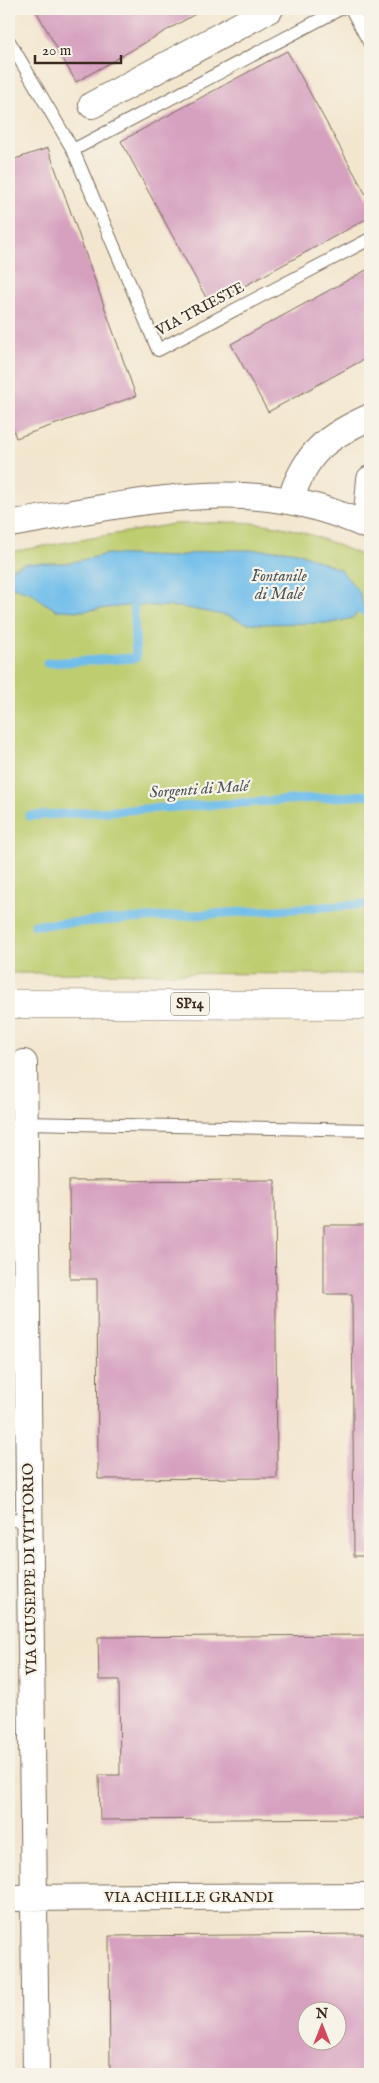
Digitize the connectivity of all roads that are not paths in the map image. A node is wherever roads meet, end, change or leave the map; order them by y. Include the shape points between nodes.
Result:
1 (270, 9) edge
2 (340, 9) edge
3 (351, 9) edge
4 (9, 41) edge
5 (370, 44) edge
6 (92, 105) dead end
7 (73, 150) junction
8 (370, 239) edge
9 (370, 417) edge
10 (370, 479) edge
11 (290, 501) junction
12 (9, 524) edge
13 (368, 526) edge
14 (9, 1004) edge
15 (370, 1004) edge
16 (19, 1072) edge
17 (24, 1123) junction
18 (370, 1130) edge
19 (19, 1520) edge
20 (370, 1896) edge
21 (9, 1898) edge
22 (35, 1898) junction
23 (36, 2074) edge

1 - 6 street
2 - 7 lane
3 - 5 lane
4 - 7 lane, VIA TRIESTE
7 - 8 lane, VIA TRIESTE via 158,350
9 - 11 street via 326,441 314,452 297,478
10 - 13 street
11 - 12 street via 258,497 190,497
11 - 13 street
14 - 15 main road, SP14
16 - 17 street, VIA GIUSEPPE DI VITTORIO
17 - 18 lane
17 - 19 street, VIA GIUSEPPE DI VITTORIO
19 - 22 street, VIA GIUSEPPE DI VITTORIO
20 - 22 street, VIA ACHILLE GRANDI
21 - 22 street, VIA ACHILLE GRANDI
22 - 23 street, VIA GIUSEPPE DI VITTORIO

